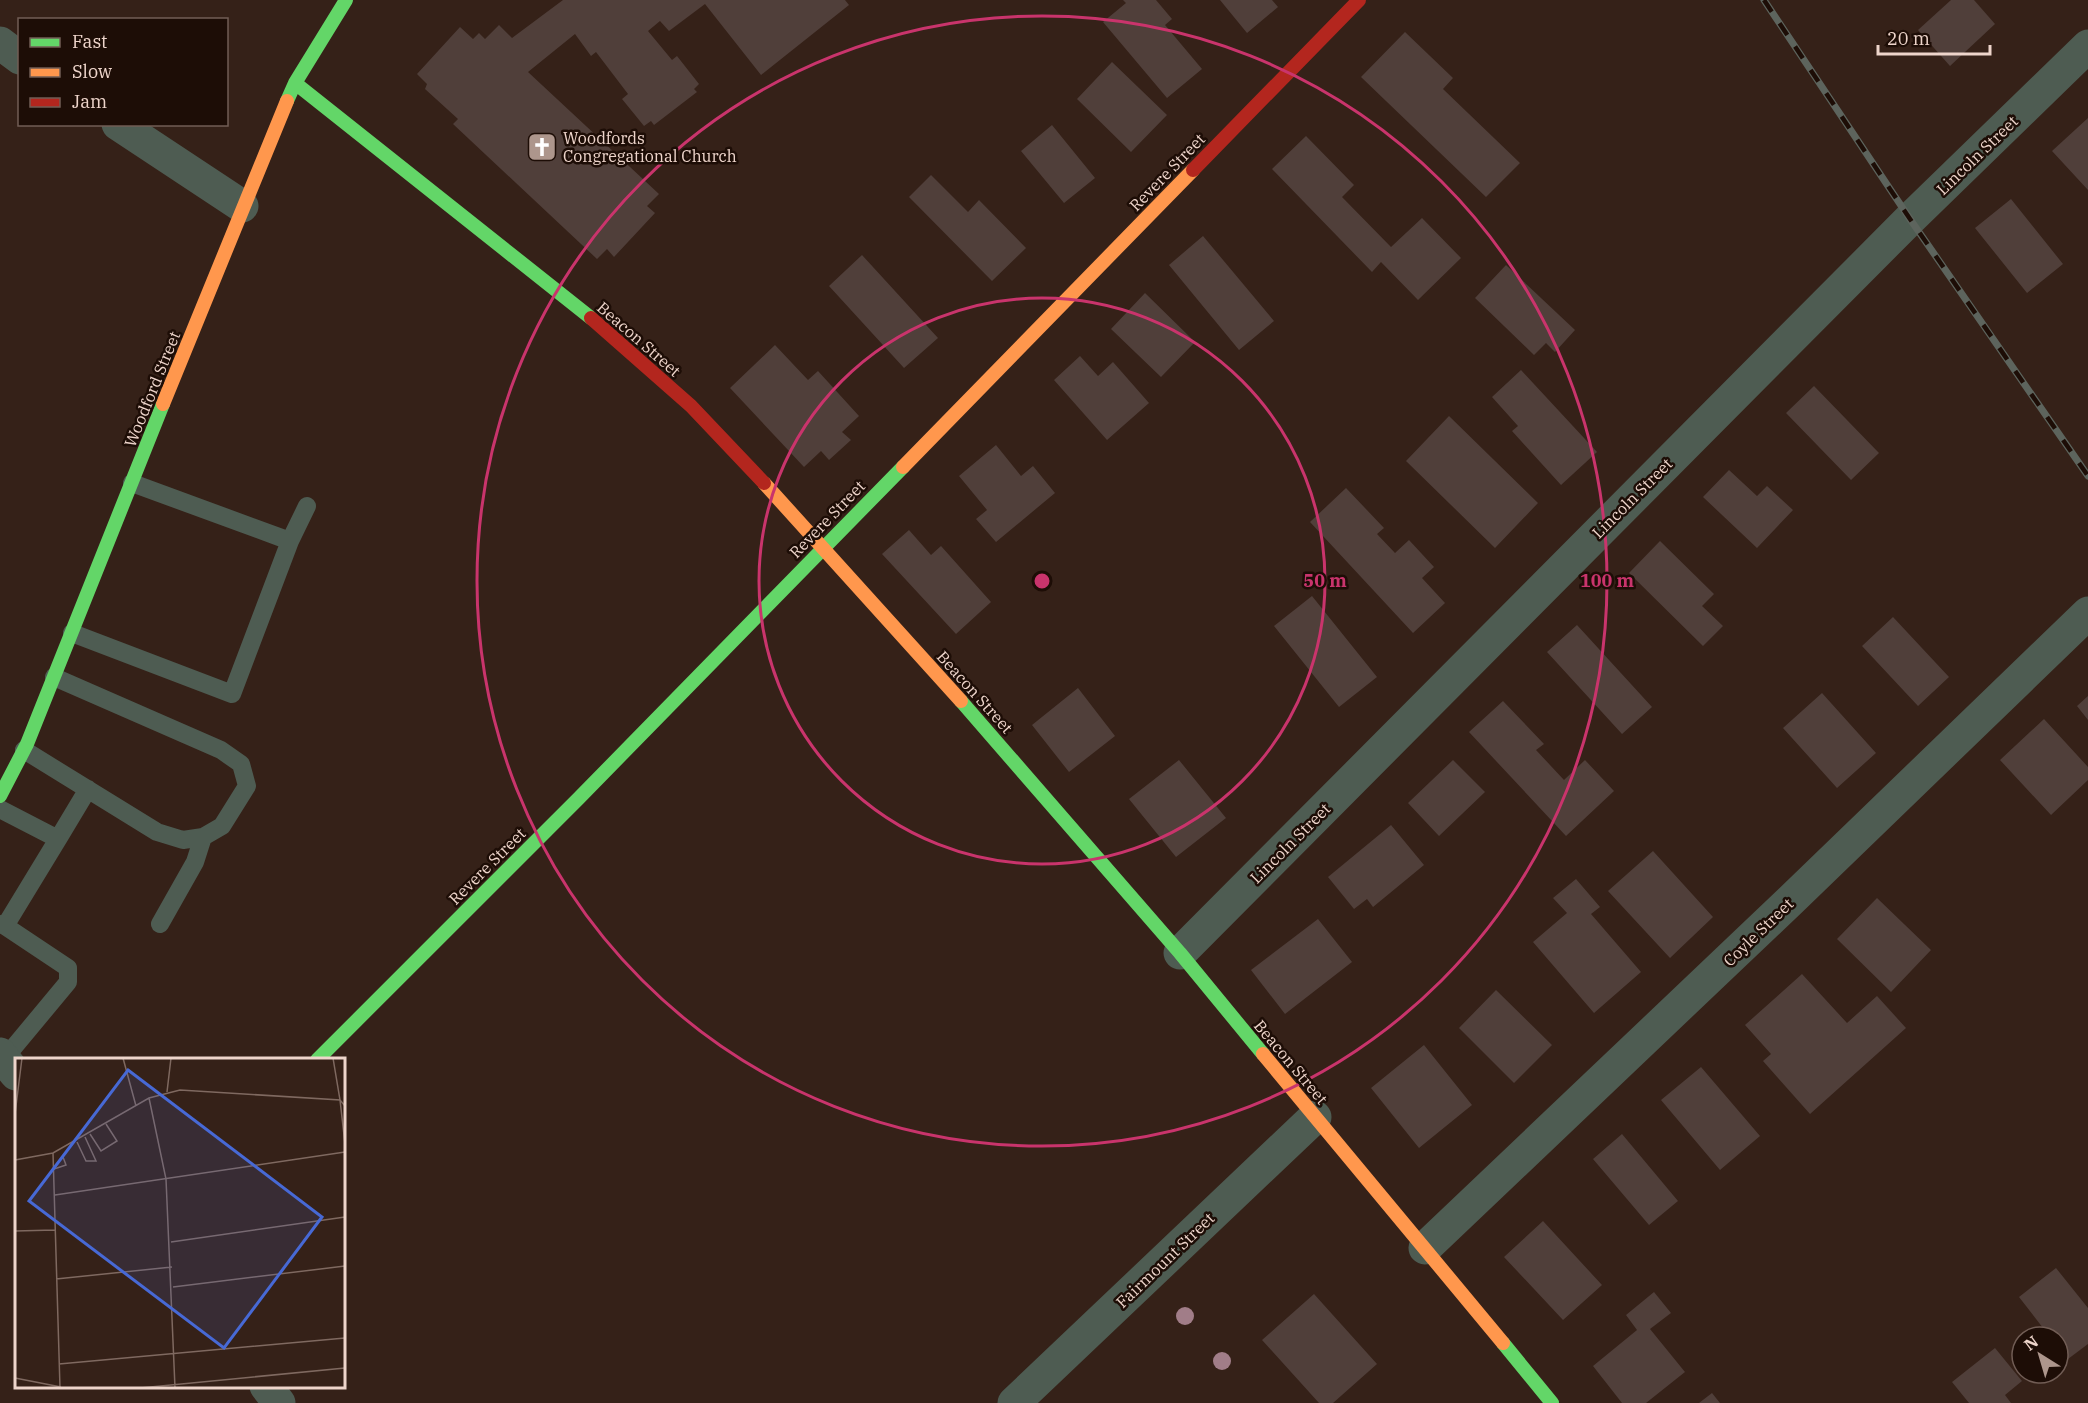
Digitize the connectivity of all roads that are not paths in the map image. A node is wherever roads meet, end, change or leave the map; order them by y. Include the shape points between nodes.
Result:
1 (346, 0) edge
2 (1359, 0) edge
3 (0, 43) edge
4 (2088, 46) edge
5 (18, 56) edge
6 (295, 83) junction
7 (121, 126) edge
8 (242, 206) junction
9 (132, 483) junction
10 (307, 506) dead end
11 (290, 541) junction
12 (823, 546) junction
13 (2088, 613) edge
14 (72, 633) junction
15 (54, 677) junction
16 (24, 750) junction
17 (88, 789) junction
18 (0, 796) edge
19 (0, 809) edge
20 (203, 837) junction
21 (58, 839) junction
22 (160, 924) dead end
23 (2, 925) edge
24 (1180, 953) junction
25 (318, 1058) edge
26 (7, 1062) edge
27 (1315, 1117) junction
28 (1425, 1248) junction
29 (268, 1388) edge
30 (279, 1403) edge
31 (1014, 1403) edge
32 (1552, 1403) edge

1 - 6 street, Woodford Street
2 - 12 street, Revere Street
3 - 5 street
4 - 24 street, Lincoln Street via 1910,219
6 - 8 street, Woodford Street
6 - 12 street, Beacon Street via 617,340 690,406
7 - 8 street
8 - 9 street, Woodford Street
9 - 11 lane
9 - 14 street, Woodford Street
10 - 11 lane
11 - 14 lane via 232,694
12 - 24 street, Beacon Street
12 - 25 street, Revere Street via 579,798
13 - 28 street, Coyle Street
14 - 15 street, Woodford Street
15 - 16 street, Woodford Street
15 - 20 lane via 221,750 241,764 247,786 222,826
16 - 17 lane
16 - 18 street, Woodford Street
17 - 20 lane via 157,832 183,840
17 - 21 lane
19 - 21 lane
20 - 22 lane via 195,862
21 - 23 lane
23 - 26 lane via 68,968 68,982
24 - 27 street, Beacon Street
27 - 28 street, Beacon Street
27 - 31 street, Fairmount Street
28 - 32 street, Beacon Street
29 - 30 street

